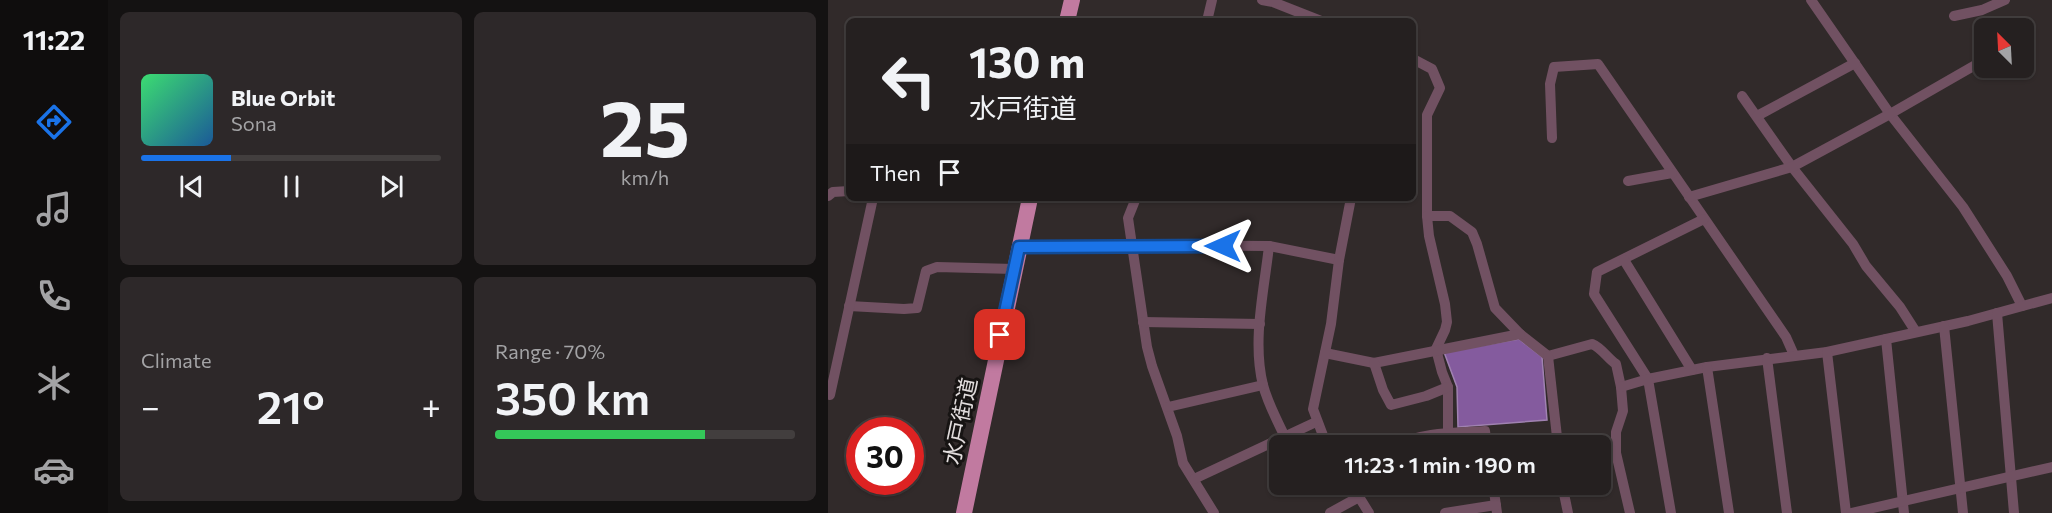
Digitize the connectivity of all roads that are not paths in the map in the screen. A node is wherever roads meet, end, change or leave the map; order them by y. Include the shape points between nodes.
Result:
1 (1072, 0) edge
2 (1212, 0) edge
3 (1262, 0) edge
4 (1811, 0) edge
5 (2005, 0) edge
6 (1954, 16) dead end
7 (1068, 18) edge
8 (1208, 18) edge
9 (1313, 18) edge
10 (1416, 61) edge
11 (1855, 63) junction
12 (1974, 66) edge
13 (1742, 96) dead end
14 (1890, 114) junction
15 (1756, 116) junction
16 (1552, 138) dead end
17 (1792, 167) junction
18 (1672, 173) junction
19 (1628, 181) dead end
20 (846, 191) edge
21 (828, 195) edge
22 (1689, 197) junction
23 (872, 201) edge
24 (1029, 201) edge
25 (1135, 201) edge
26 (1351, 201) edge
27 (1427, 216) junction
28 (1704, 219) junction
29 (1131, 245) junction
30 (1269, 246) junction
31 (1019, 247) junction
32 (1339, 260) junction
33 (1624, 260) junction
34 (1014, 269) junction
35 (2052, 298) edge
36 (849, 306) junction
37 (2022, 306) junction
38 (1997, 313) junction
39 (1143, 322) junction
40 (1260, 324) junction
41 (1944, 326) junction
42 (1916, 332) junction
43 (1520, 334) junction
44 (1886, 339) junction
45 (1436, 349) junction
46 (1827, 352) junction
47 (1325, 353) junction
48 (1794, 355) junction
49 (1548, 356) junction
50 (1767, 358) junction
51 (1374, 363) junction
52 (1707, 367) junction
53 (1692, 370) junction
54 (1648, 380) junction
55 (1263, 385) junction
56 (1448, 387) junction
57 (1621, 387) junction
58 (830, 395) dead end
59 (1168, 407) junction
60 (1317, 422) junction
61 (1448, 434) junction
62 (1284, 435) edge
63 (1289, 435) edge
64 (1322, 435) edge
65 (1439, 435) edge
66 (1486, 435) edge
67 (1557, 435) edge
68 (1269, 444) edge
69 (2052, 467) edge
70 (2011, 477) junction
71 (1194, 479) junction
72 (1960, 489) junction
73 (1564, 495) edge
74 (1359, 496) joint
75 (1904, 507) edge
76 (1496, 509) edge
77 (964, 513) edge
78 (1214, 513) edge
79 (1330, 513) edge
80 (1370, 513) edge
81 (1445, 513) edge
82 (1568, 513) edge
83 (1630, 513) edge
84 (1671, 513) edge
85 (1729, 513) edge
86 (1787, 513) edge
87 (1846, 513) edge
88 (1851, 513) edge
89 (1963, 513) edge
90 (2014, 513) edge

1 - 7 highway
2 - 8 street
3 - 9 street
4 - 11 street
5 - 6 street
10 - 27 street via 1432,69 1440,88 1427,115
11 - 14 street
11 - 15 street
12 - 14 street
13 - 15 street
14 - 17 street
14 - 37 street via 1963,207
15 - 17 street
16 - 18 street via 1550,84 1554,67 1598,64
17 - 22 street
17 - 42 street
18 - 19 street
18 - 22 street
20 - 21 street
22 - 28 street
23 - 36 street
24 - 31 highway, 水戸街道
25 - 29 street via 1128,218
26 - 32 street
27 - 43 street via 1450,216 1472,232 1495,308
27 - 45 street via 1447,322
28 - 33 street
28 - 48 street via 1786,337
29 - 30 street
29 - 31 street
29 - 39 street
30 - 32 street
30 - 40 street
31 - 34 highway, 水戸街道
32 - 47 street
33 - 53 street
33 - 54 street via 1597,272 1594,294
34 - 36 street via 937,267 926,270 917,308
34 - 77 highway, 水戸街道
35 - 37 street
36 - 58 street
37 - 38 street
38 - 41 street
38 - 70 street
39 - 40 street
39 - 59 street via 1152,366
40 - 55 street
41 - 42 street
41 - 72 street
42 - 44 street
43 - 45 street
43 - 49 street
44 - 46 street
44 - 75 street
45 - 51 street
45 - 56 street
46 - 48 street
46 - 87 street
47 - 51 street
47 - 60 street via 1312,409
48 - 50 street
49 - 57 street via 1592,344 1598,346 1616,364
49 - 67 street
50 - 52 street
50 - 86 street
51 - 56 street via 1391,405
52 - 53 street
52 - 85 street
53 - 54 street
54 - 57 street
54 - 84 street
55 - 59 street
55 - 62 street
56 - 61 street
57 - 83 street via 1623,411 1616,432 1616,453
59 - 71 street via 1183,463
60 - 63 street
60 - 64 street
61 - 65 street
61 - 66 street via 1485,431
68 - 71 street
69 - 70 street
70 - 72 street
70 - 90 street
71 - 78 street
72 - 75 street
72 - 89 street
73 - 82 street
74 - 79 street
74 - 80 street
75 - 88 street
76 - 81 street

